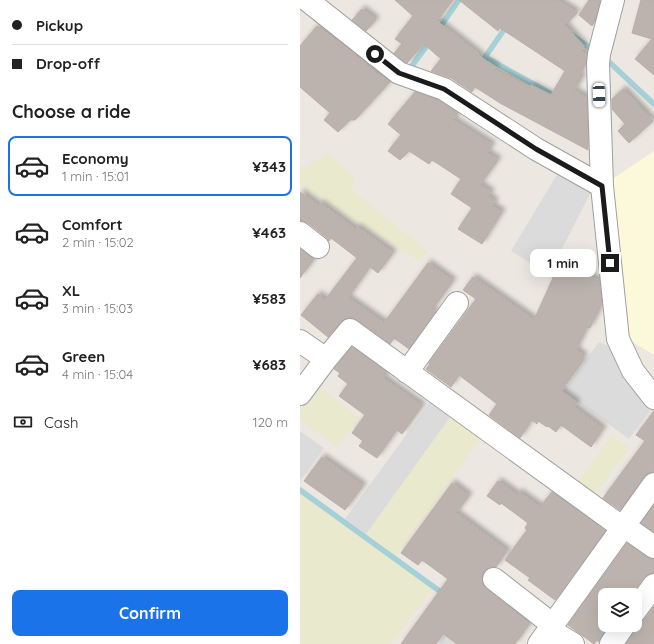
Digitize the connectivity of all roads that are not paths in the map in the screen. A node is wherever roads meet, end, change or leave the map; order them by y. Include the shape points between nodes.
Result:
1 (613, 0) edge
2 (313, 2) edge
3 (602, 186) junction
4 (300, 233) edge
5 (318, 246) dead end
6 (457, 303) dead end
7 (300, 341) edge
8 (326, 359) junction
9 (408, 372) junction
10 (300, 394) edge
11 (654, 398) edge
12 (654, 484) edge
13 (624, 527) junction
14 (654, 547) edge
15 (494, 579) dead end
16 (654, 585) edge
17 (642, 601) edge
18 (619, 632) edge
19 (548, 633) edge
20 (573, 644) edge
21 (611, 644) edge

1 - 3 street via 598,64
2 - 3 street via 399,73 444,89 536,149
3 - 11 street via 618,339 632,371
4 - 5 street
6 - 9 street
7 - 8 street
8 - 9 street via 350,330
8 - 10 street
9 - 13 street
12 - 13 street
13 - 14 street
13 - 19 street
15 - 19 street
16 - 17 street
18 - 21 street
19 - 20 street

